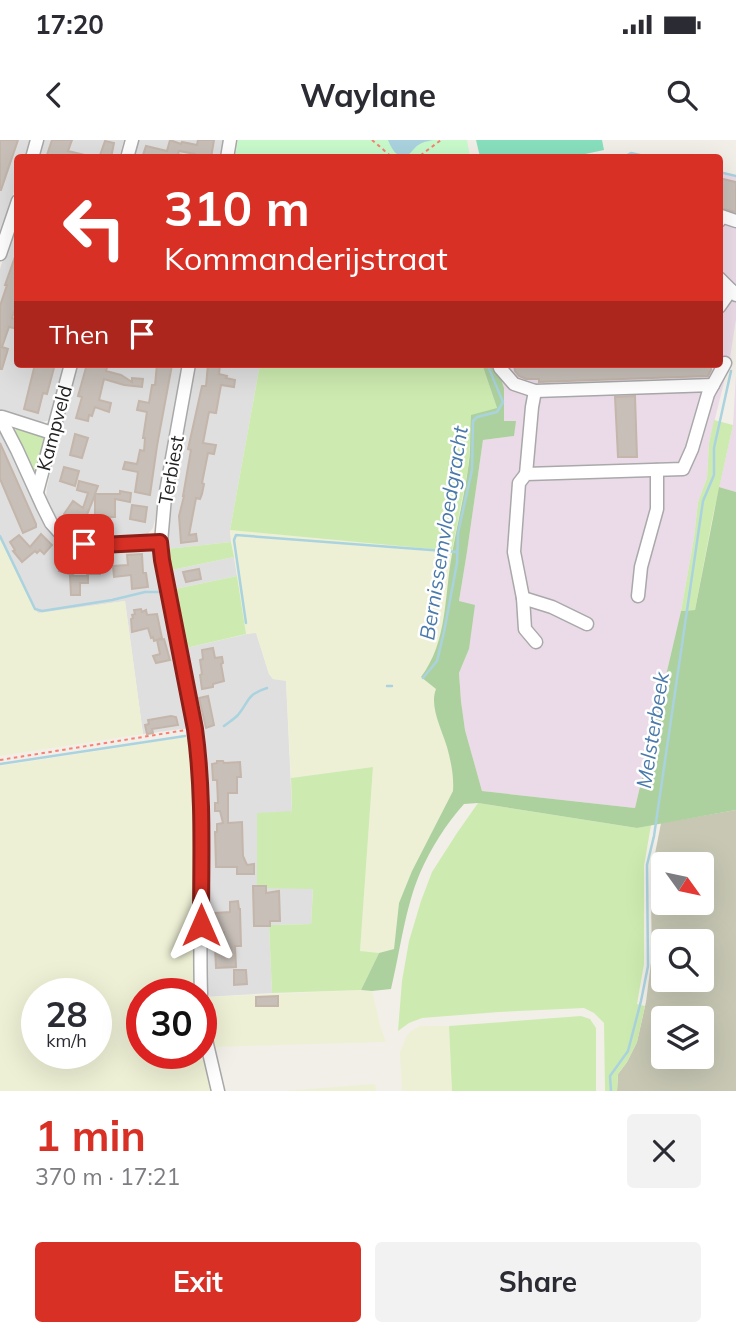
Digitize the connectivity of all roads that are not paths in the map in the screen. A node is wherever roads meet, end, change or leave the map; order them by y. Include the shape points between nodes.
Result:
1 (14, 213) edge
2 (0, 254) edge
3 (727, 362) edge
4 (70, 368) edge
5 (188, 368) edge
6 (499, 368) edge
7 (713, 386) junction
8 (535, 391) junction
9 (1, 417) edge
10 (52, 433) junction
11 (657, 470) junction
12 (526, 474) junction
13 (37, 492) junction
14 (160, 542) junction
15 (638, 596) dead end
16 (523, 598) junction
17 (587, 624) dead end
18 (536, 642) dead end
19 (201, 978) edge
20 (213, 1069) edge
21 (218, 1091) edge

1 - 2 street
3 - 7 street
4 - 10 street, Kampveld
5 - 14 street, Terbiest
6 - 8 street via 514,384
7 - 8 street
7 - 11 street via 683,469
8 - 12 street
9 - 10 street
9 - 13 street
10 - 13 street, Kampveld
11 - 12 street
11 - 15 street via 657,509
12 - 16 street via 519,484 514,552
13 - 14 street via 60,533 84,544
14 - 19 street, Terbiest via 195,729 202,800
16 - 17 street
16 - 18 street via 525,629
20 - 21 street

